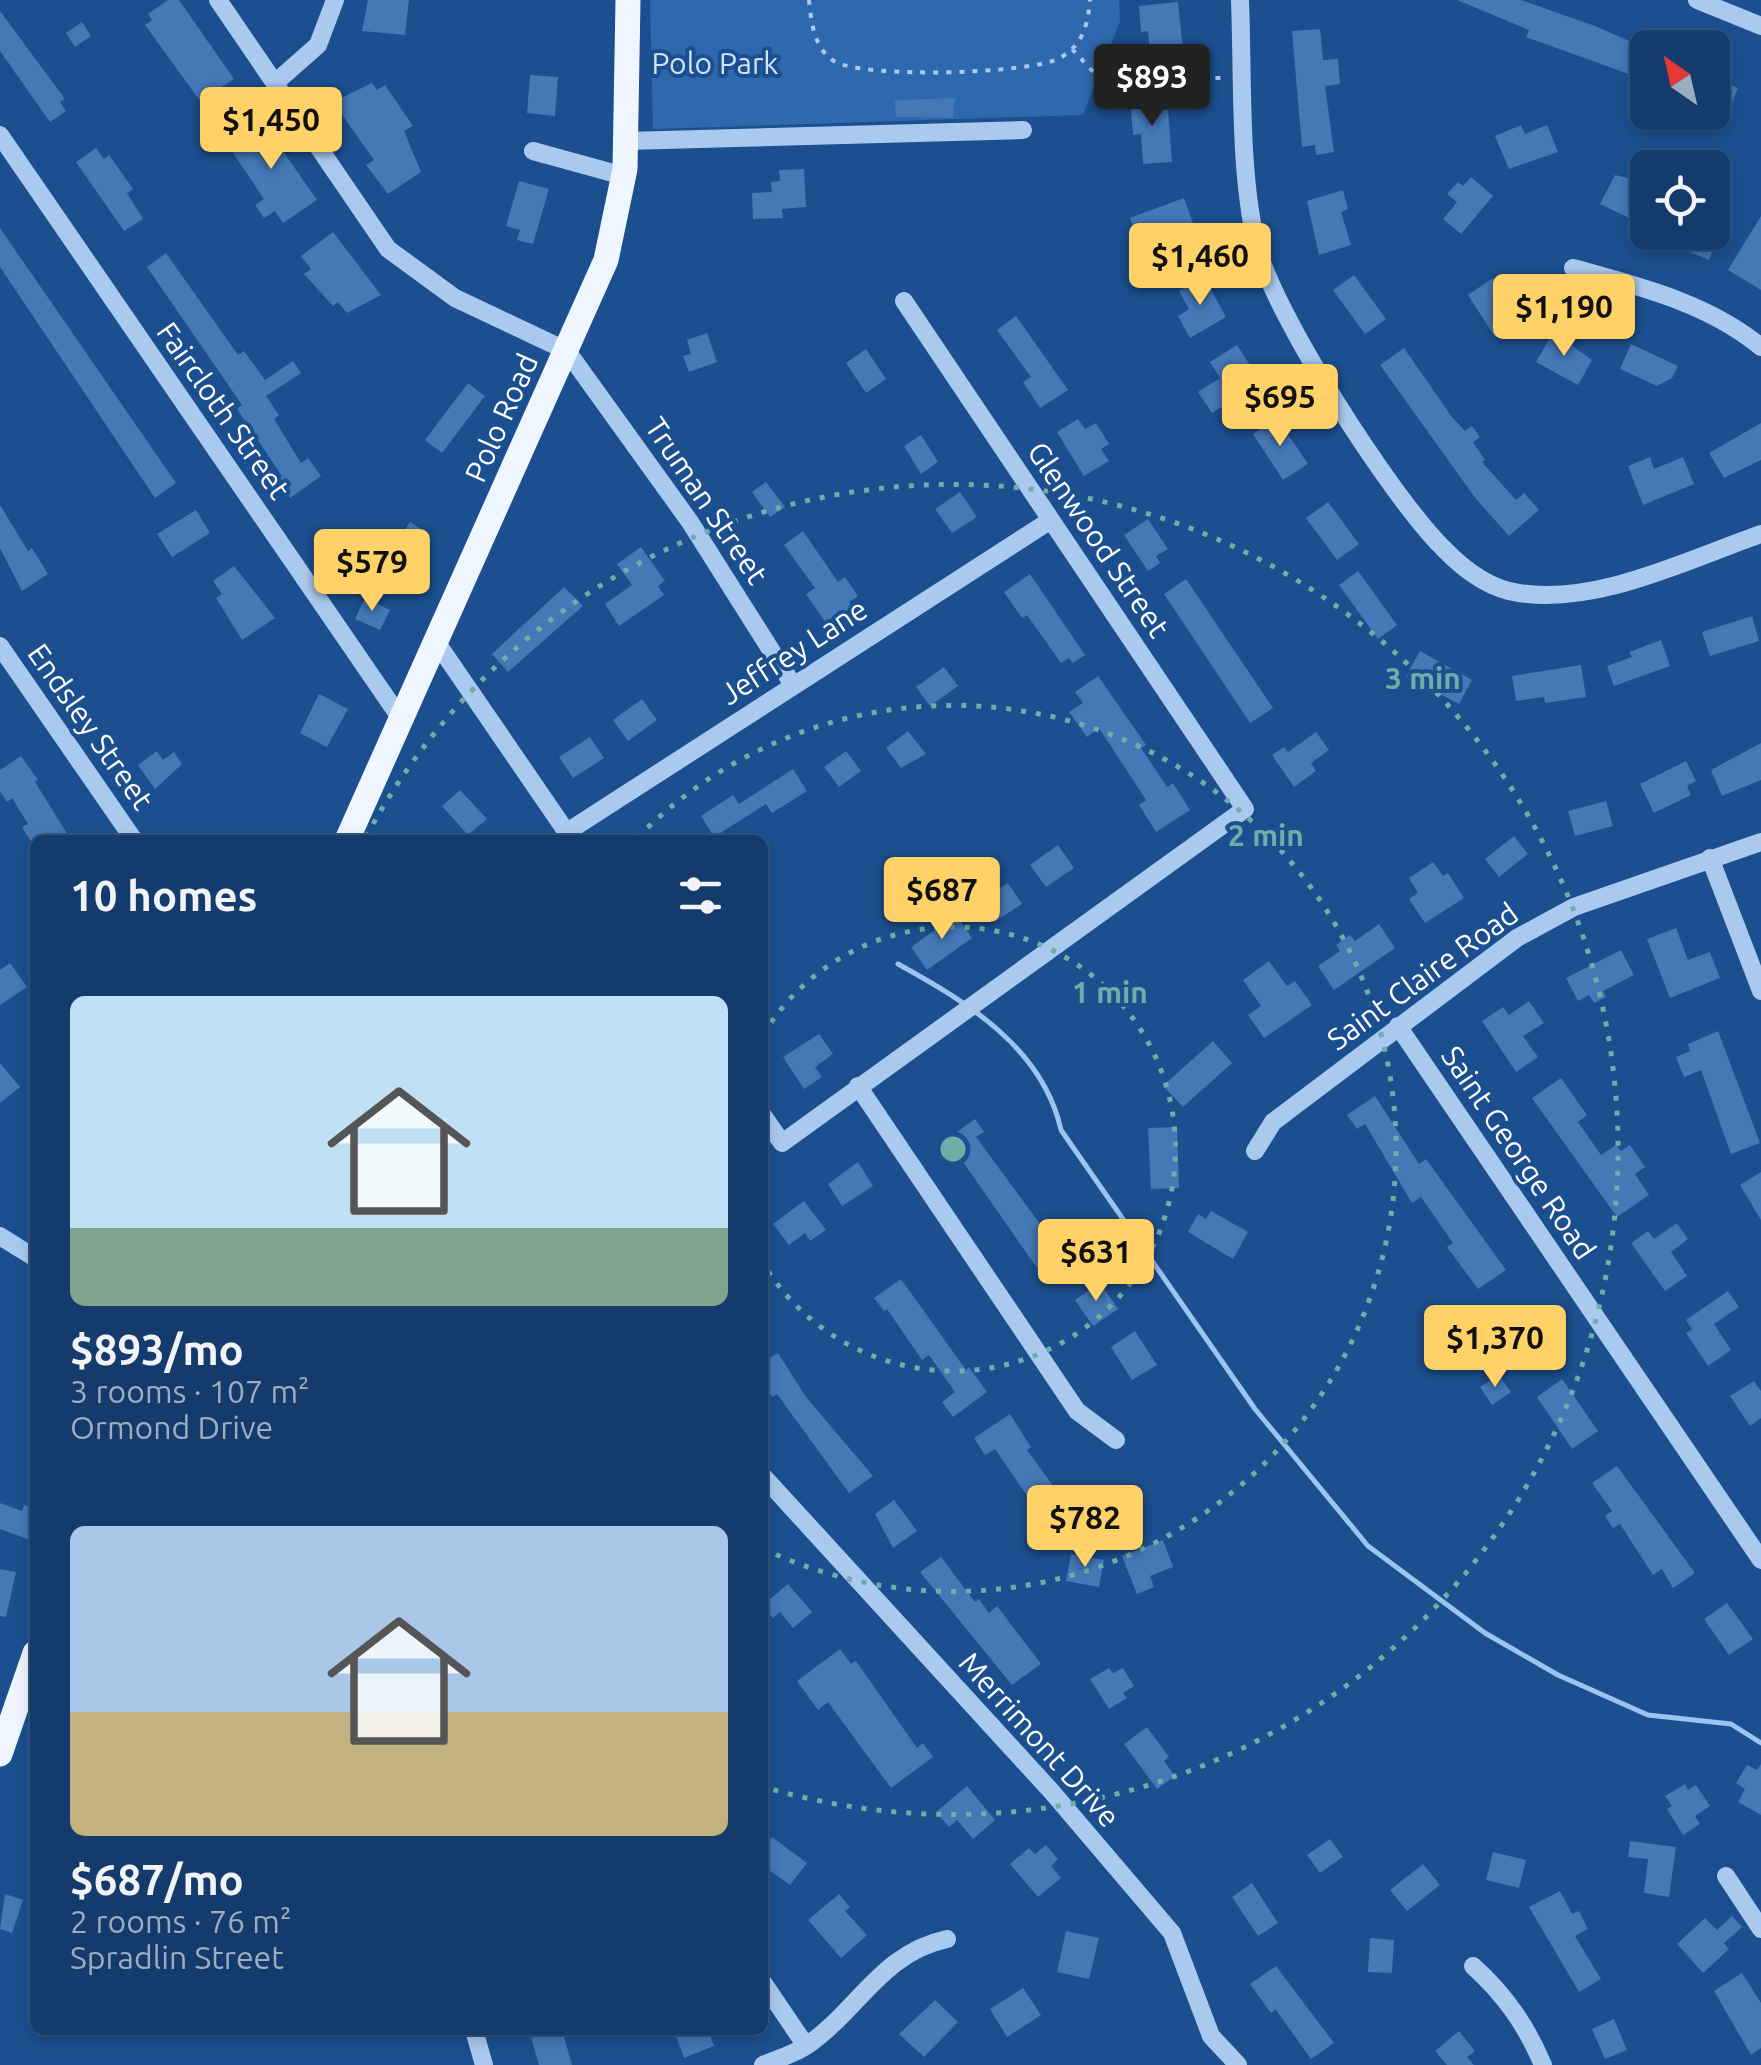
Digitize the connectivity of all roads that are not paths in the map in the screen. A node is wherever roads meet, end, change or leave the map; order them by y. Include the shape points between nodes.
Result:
1 (218, 0) edge
2 (335, 0) edge
3 (628, 0) edge
4 (1240, 0) edge
5 (1697, 0) edge
6 (1740, 8) edge
7 (1761, 26) edge
8 (276, 82) junction
9 (1023, 130) dead end
10 (0, 135) edge
11 (627, 141) junction
12 (533, 151) dead end
13 (624, 176) junction
14 (1573, 268) dead end
15 (904, 301) dead end
16 (1761, 347) edge
17 (567, 351) junction
18 (1051, 520) junction
19 (1761, 534) edge
20 (436, 643) junction
21 (0, 646) edge
22 (794, 685) junction
23 (401, 718) junction
24 (131, 835) edge
25 (349, 835) edge
26 (569, 835) edge
27 (571, 835) edge
28 (1761, 842) edge
29 (1710, 858) junction
30 (1761, 991) edge
31 (1398, 1026) junction
32 (858, 1086) junction
33 (768, 1122) edge
34 (1255, 1151) dead end
35 (0, 1236) edge
36 (30, 1255) edge
37 (1116, 1440) dead end
38 (768, 1482) edge
39 (1761, 1560) edge
40 (30, 1667) edge
41 (0, 1754) edge
42 (1726, 1876) dead end
43 (1761, 1928) edge
44 (947, 1939) dead end
45 (1473, 1966) dead end
46 (768, 1990) edge
47 (475, 2035) edge
48 (806, 2046) junction
49 (484, 2065) edge
50 (763, 2065) edge
51 (1238, 2065) edge
52 (1543, 2065) edge

1 - 8 street
2 - 8 street via 318,44
3 - 11 main road, Polo Road
4 - 19 street via 1250,203 1267,276 1418,520 1466,569 1518,593 1569,594
5 - 6 street
6 - 7 street
8 - 17 street via 388,249 455,298
9 - 11 street
10 - 23 street, Faircloth Street
11 - 13 main road, Polo Road
12 - 13 street
13 - 17 main road, Polo Road via 606,260
14 - 16 street via 1654,290
15 - 18 street, Glenwood Street
17 - 20 main road, Polo Road
17 - 22 street, Truman Street via 690,522
18 - 22 street, Jeffrey Lane
18 - 32 street, Glenwood Street via 1245,809
20 - 23 main road, Polo Road
20 - 26 street
21 - 24 street, Endsley Street
22 - 27 street, Jeffrey Lane
23 - 25 main road, Polo Road
28 - 29 street, Saint Claire Road
29 - 30 street
29 - 31 street, Saint Claire Road via 1574,907 1517,938
31 - 34 street, Saint Claire Road via 1273,1122
31 - 39 street, Saint George Road
32 - 33 street via 782,1142
32 - 37 street via 1076,1411
35 - 36 street
38 - 51 street, Merrimont Drive via 1172,1933 1211,2036
40 - 41 main road
42 - 43 street
44 - 48 street via 899,1958
45 - 52 street via 1523,2022
46 - 48 street
47 - 49 street
48 - 50 street

